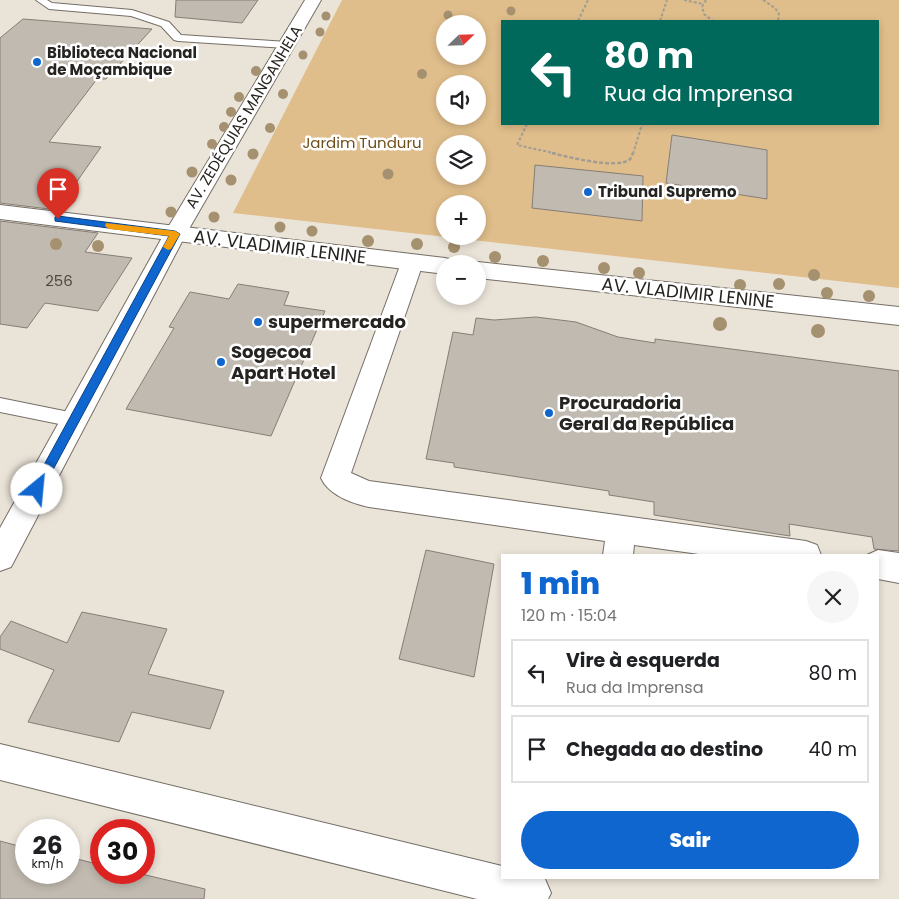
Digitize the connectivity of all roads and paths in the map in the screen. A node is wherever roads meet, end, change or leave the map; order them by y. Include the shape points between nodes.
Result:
1 (41, 0) edge
2 (97, 0) edge
3 (313, 0) edge
4 (588, 0) edge
5 (668, 0) edge
6 (684, 0) edge
7 (706, 0) edge
8 (763, 0) edge
9 (703, 4) junction
10 (88, 10) junction
11 (578, 20) edge
12 (660, 20) edge
13 (712, 20) edge
14 (778, 20) edge
15 (287, 45) junction
16 (527, 125) edge
17 (642, 125) edge
18 (0, 212) edge
19 (175, 234) junction
20 (412, 263) junction
21 (436, 265) edge
22 (486, 271) edge
23 (899, 316) edge
24 (0, 405) edge
25 (74, 420) junction
26 (620, 542) edge
27 (792, 554) edge
28 (0, 557) edge
29 (879, 565) edge
30 (899, 568) edge
31 (0, 762) edge
32 (532, 890) edge

1 - 10 lane via 49,6
2 - 10 lane
3 - 15 street, AV. ZEDÉQUIAS MANGANHELA
4 - 11 path
5 - 12 path
6 - 9 path
7 - 9 path
8 - 14 path via 775,8
9 - 13 path via 704,14
10 - 15 lane via 134,10 165,24 178,38
15 - 19 street, AV. ZEDÉQUIAS MANGANHELA
16 - 17 path via 517,145 622,164 630,160
18 - 19 street, AV. VLADIMIR LENINE
19 - 20 street, AV. VLADIMIR LENINE
19 - 25 street, AV. ZEDÉQUIAS MANGANHELA
20 - 21 street, AV. VLADIMIR LENINE
20 - 26 street via 335,478 359,492
22 - 23 street, AV. VLADIMIR LENINE
24 - 25 lane
25 - 28 street, AV. ZEDÉQUIAS MANGANHELA
26 - 27 street
29 - 30 street
31 - 32 street

